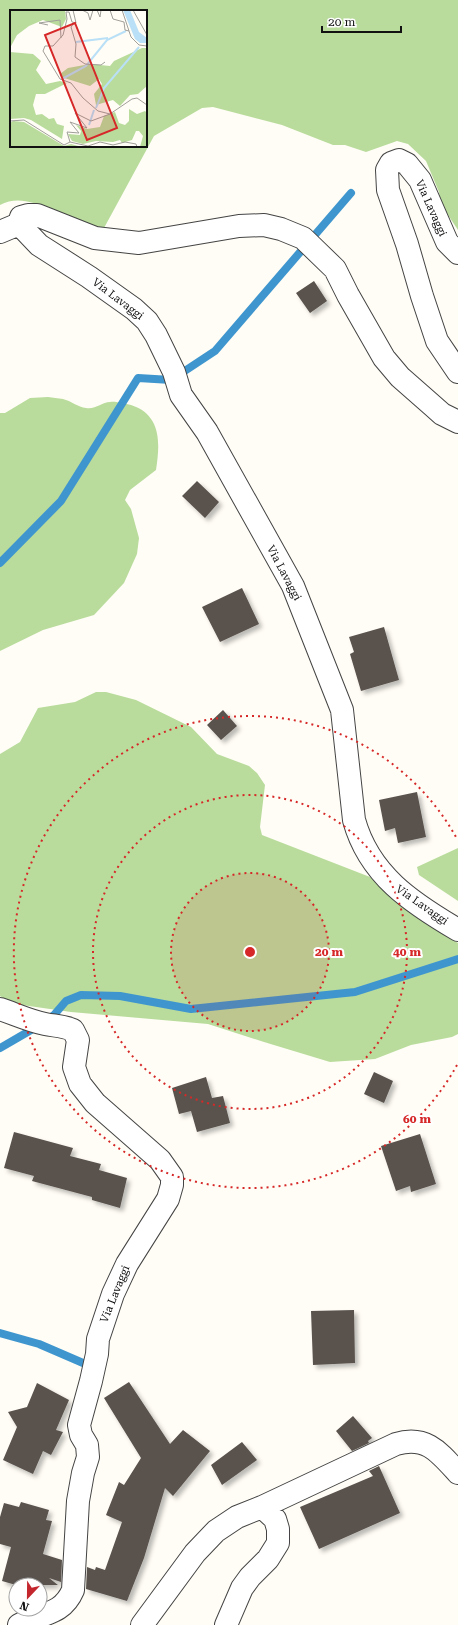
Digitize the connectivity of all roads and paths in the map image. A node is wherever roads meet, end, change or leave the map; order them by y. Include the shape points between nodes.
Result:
1 (9, 228) edge
2 (458, 253) edge
3 (458, 372) edge
4 (458, 422) edge
5 (458, 930) edge
6 (0, 1009) edge
7 (458, 1473) edge
8 (262, 1507) junction
9 (19, 1625) edge
10 (142, 1625) edge
11 (226, 1625) edge

1 - 4 street, Via Lavaggi via 21,217 37,215 95,238 138,243 239,226 281,229 303,238 335,269 384,358 400,377 442,414
1 - 5 street, Via Lavaggi via 89,277 148,322 166,352 181,395 207,432 293,586 342,710 354,820 359,837 393,886
2 - 3 street, Via Lavaggi via 446,242 420,180 407,164 399,160 391,163 387,170 388,190 437,341
6 - 9 street, Via Lavaggi via 22,1018 73,1030 78,1040 74,1067 80,1084 95,1103 160,1160 172,1177 168,1199 126,1264 98,1338 97,1354 79,1425 87,1445 88,1457 78,1501 73,1590 62,1608
7 - 8 street via 431,1446 419,1441 406,1440
8 - 10 street via 237,1517 216,1532 195,1553
8 - 11 street via 275,1519 278,1543 268,1559 242,1588

